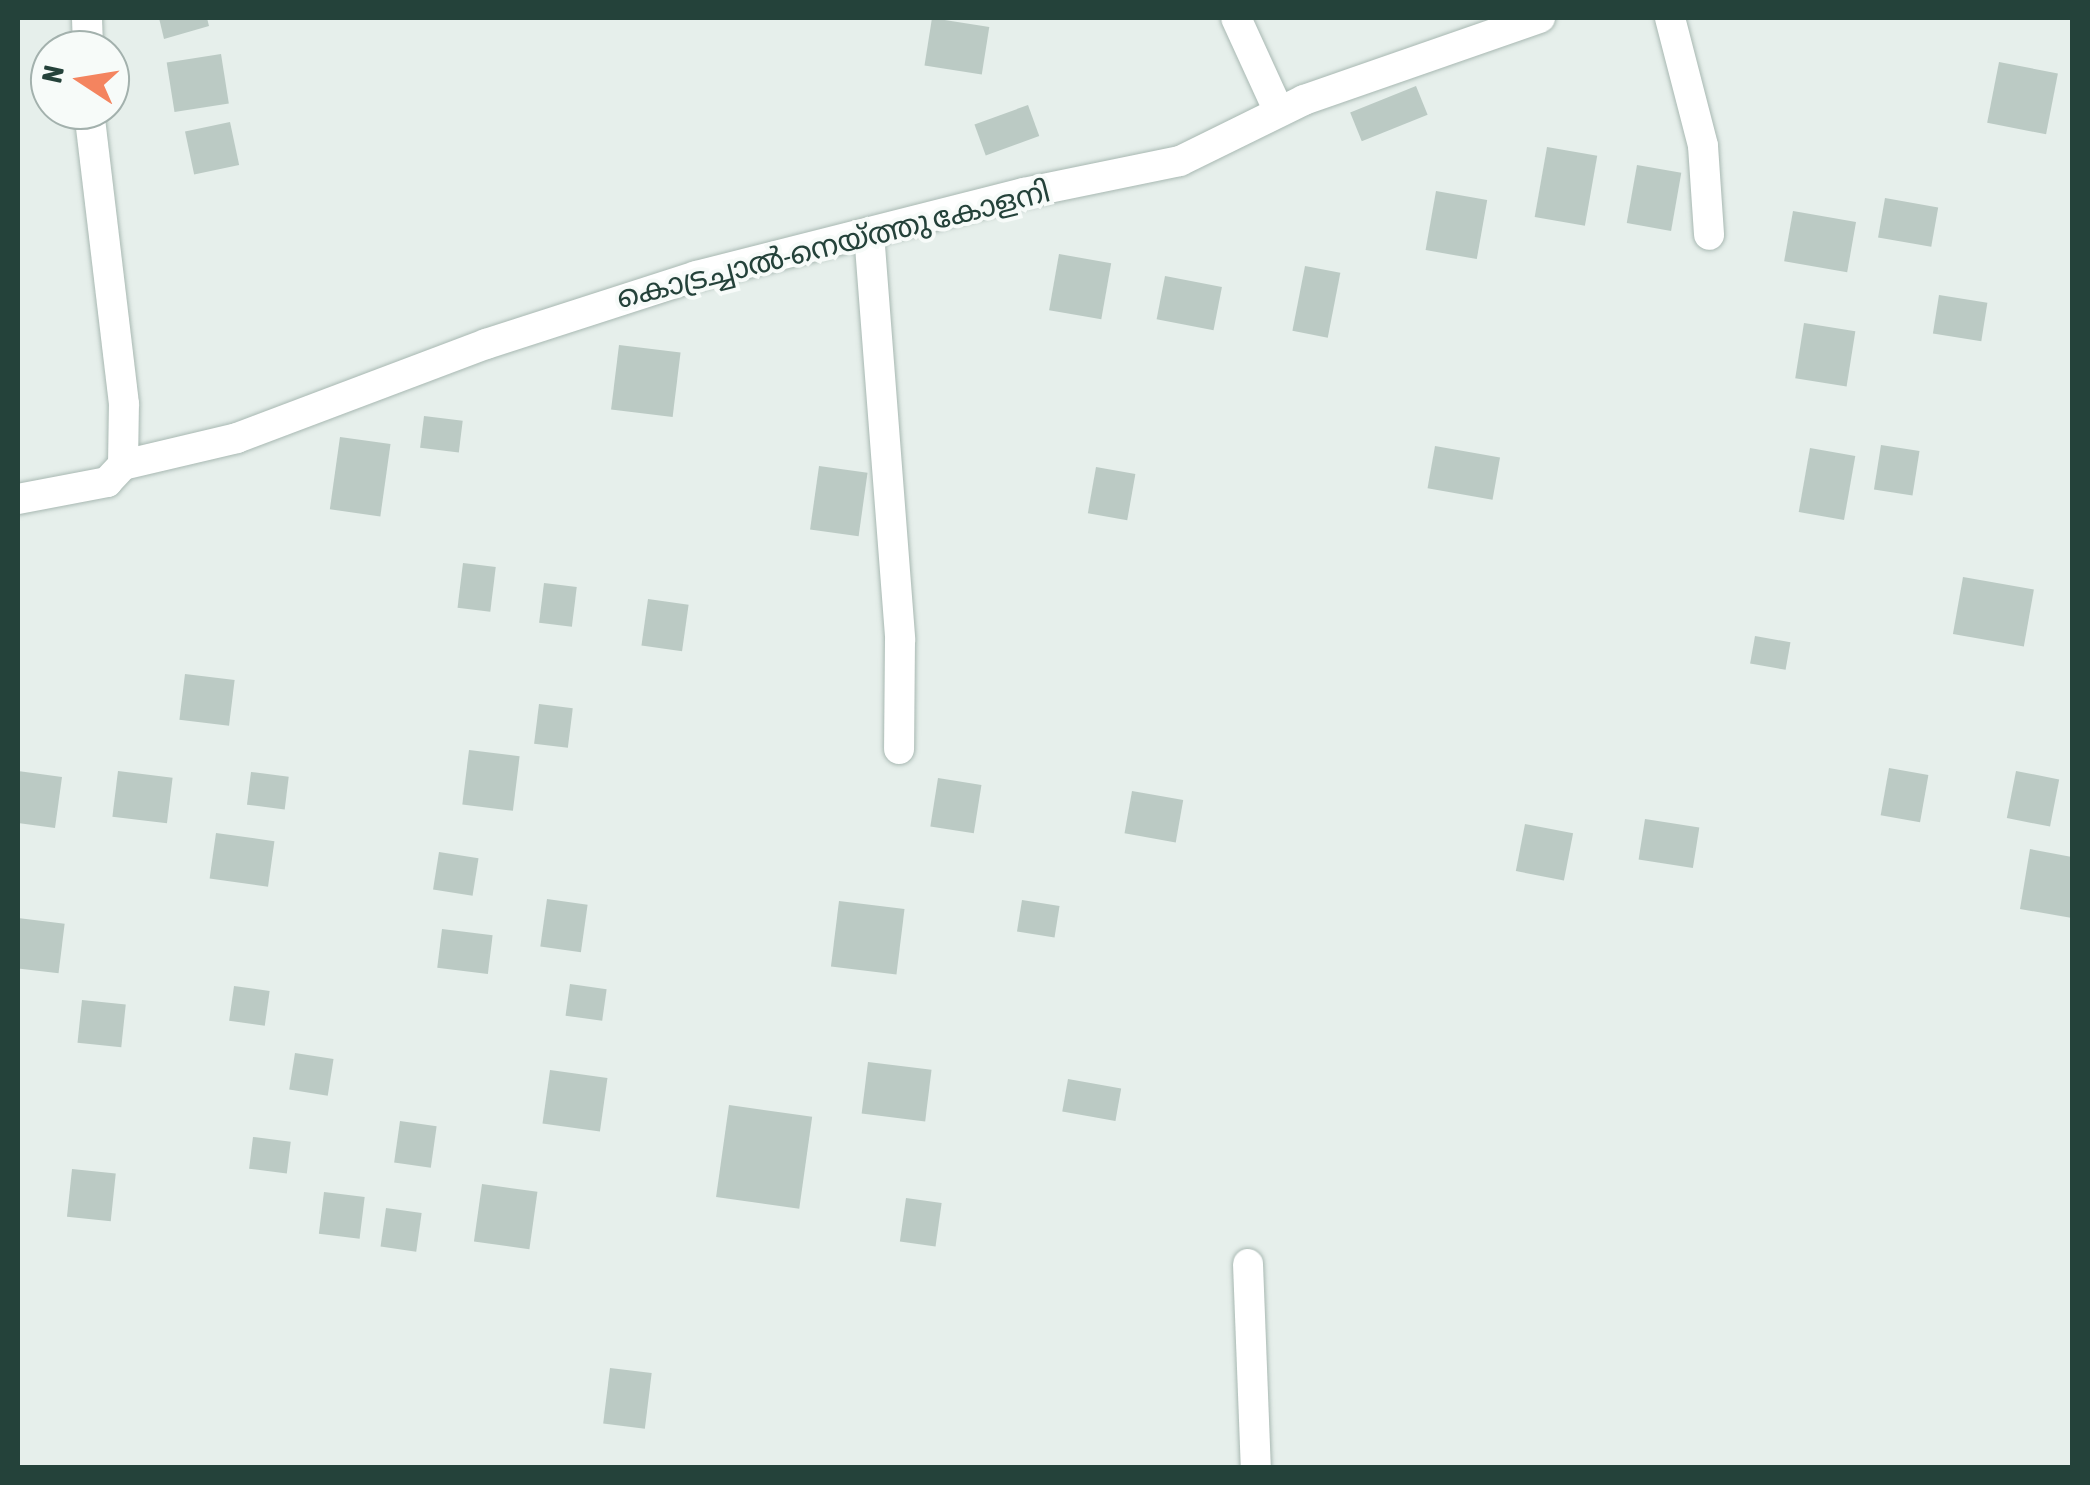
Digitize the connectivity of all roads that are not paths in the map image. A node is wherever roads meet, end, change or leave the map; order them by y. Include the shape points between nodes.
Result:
1 (1236, 18) edge
2 (1540, 18) edge
3 (1670, 18) edge
4 (1279, 112) junction
5 (91, 130) edge
6 (869, 233) junction
7 (1709, 235) dead end
8 (123, 465) junction
9 (18, 499) edge
10 (899, 749) dead end
11 (1248, 1264) dead end
12 (1256, 1468) edge

1 - 4 street
2 - 4 street, കൊട്രച്ചാൽ-നെയ്ത്തു കോളനി
3 - 7 street via 1703,146
4 - 6 street, കൊട്രച്ചാൽ-നെയ്ത്തു കോളനി via 1180,161
5 - 8 street via 124,404
6 - 8 street, കൊട്രച്ചാൽ-നെയ്ത്തു കോളനി via 597,305 236,438
6 - 10 street via 900,640
8 - 9 street, കൊട്രച്ചാൽ-നെയ്ത്തു കോളനി via 107,482
11 - 12 street

